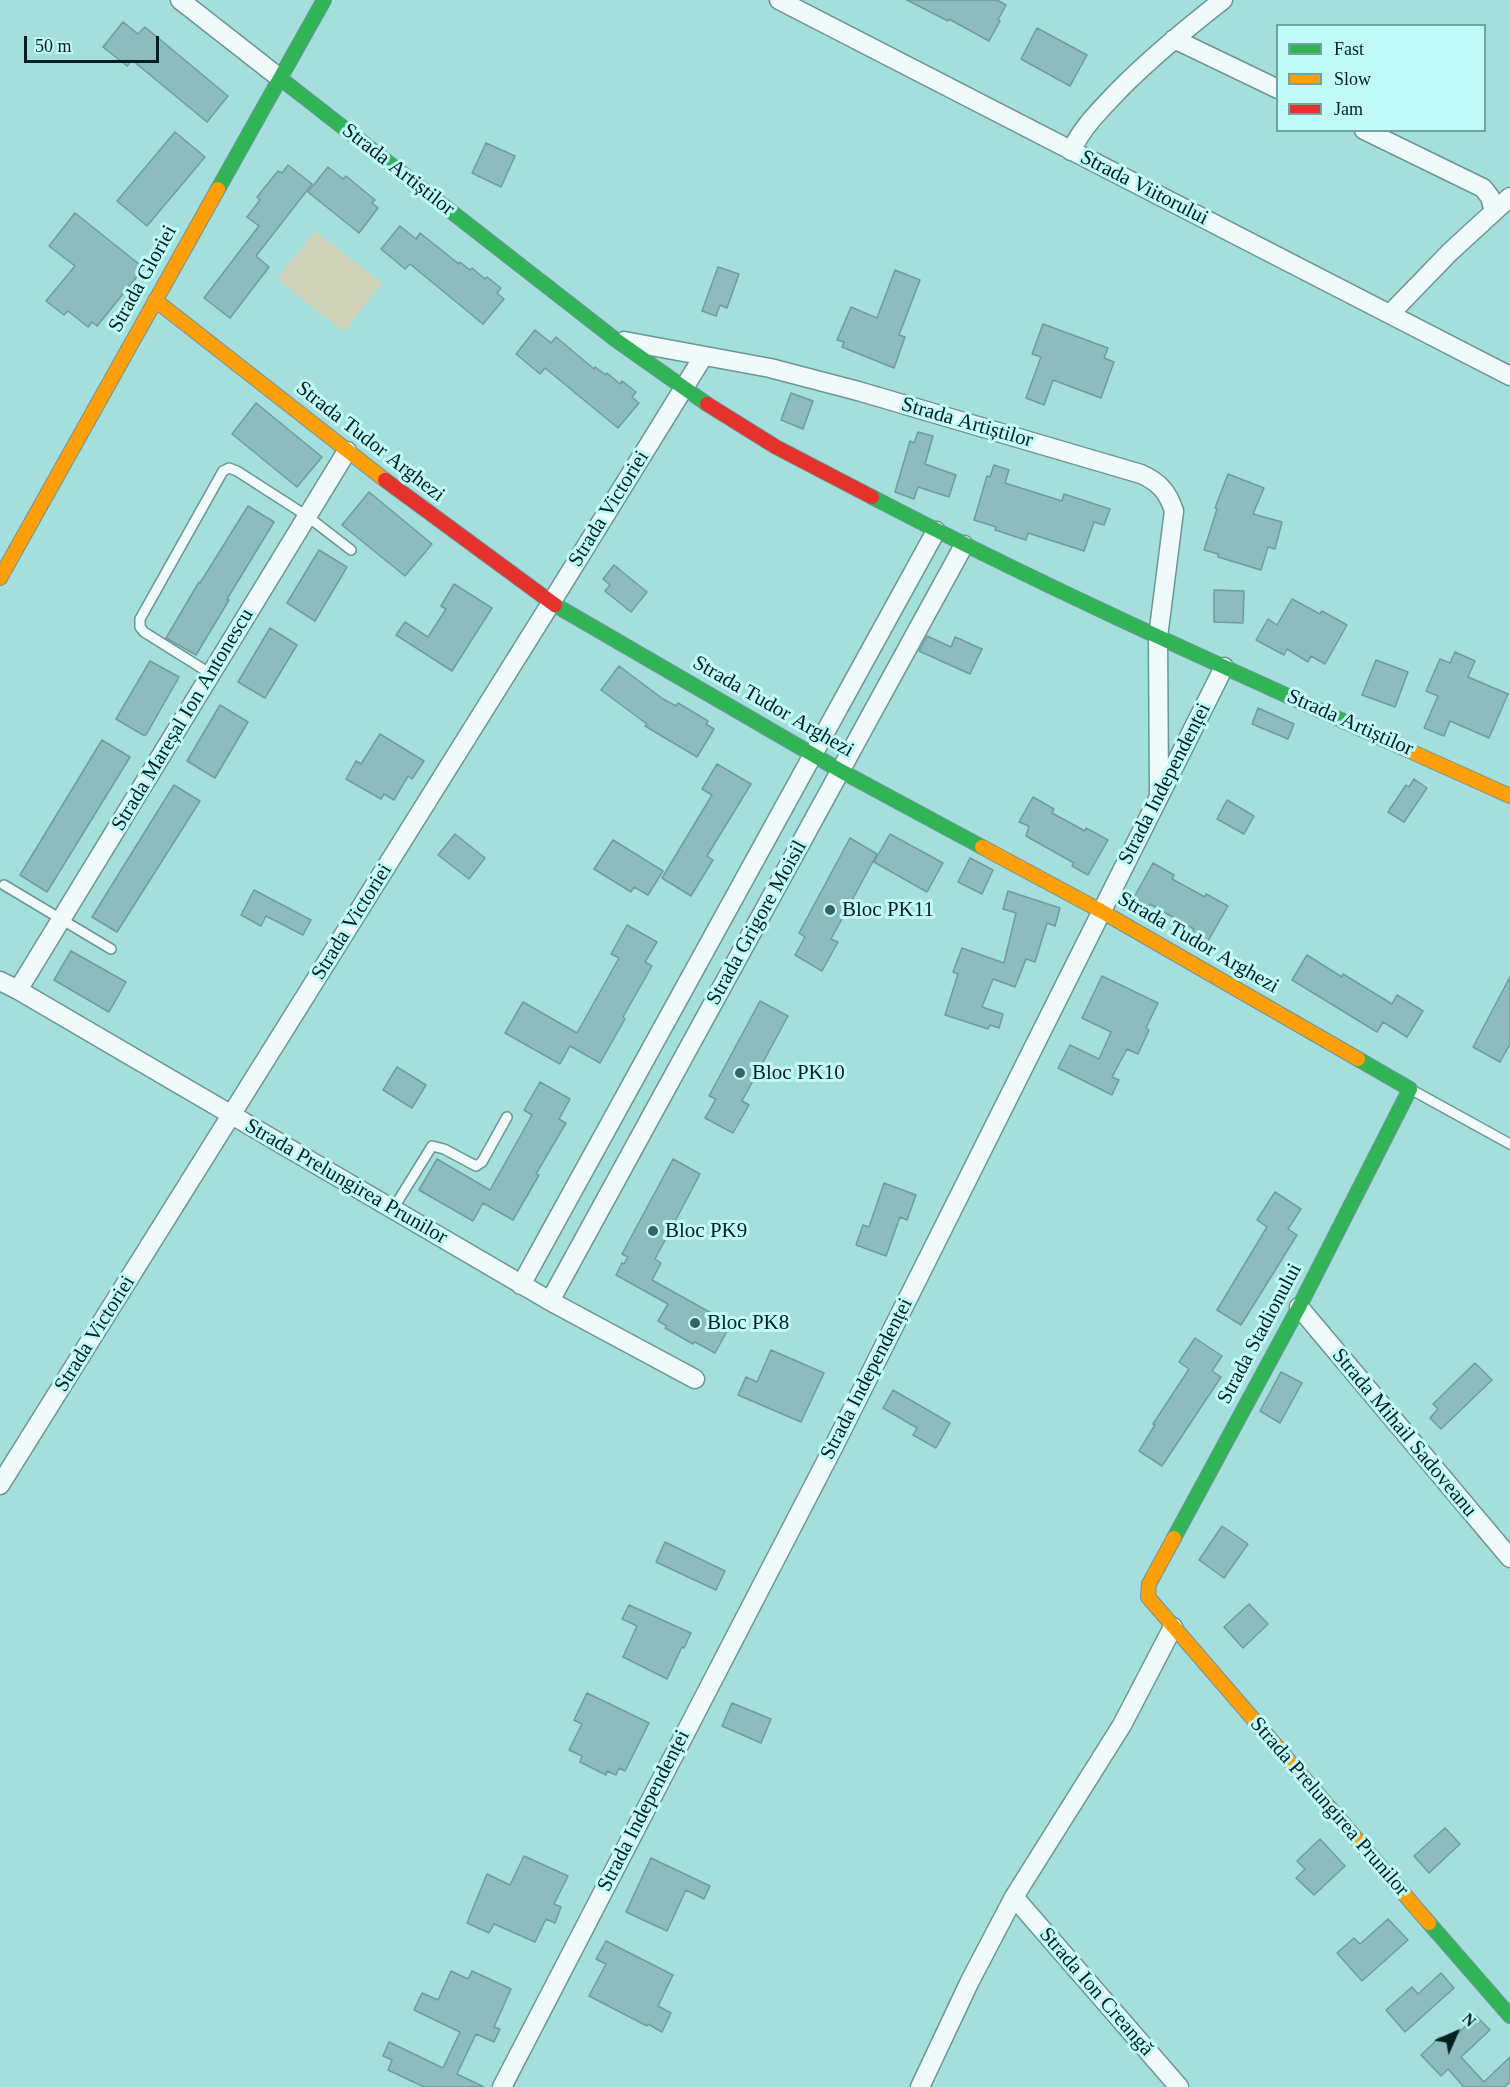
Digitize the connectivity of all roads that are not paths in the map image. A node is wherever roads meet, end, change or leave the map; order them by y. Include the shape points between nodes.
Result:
1 (180, 0) edge
2 (324, 0) edge
3 (779, 0) edge
4 (1223, 0) edge
5 (1174, 39) junction
6 (282, 79) junction
7 (1276, 88) edge
8 (1368, 132) edge
9 (1071, 151) junction
10 (1510, 197) edge
11 (1494, 211) junction
12 (155, 300) junction
13 (1390, 314) junction
14 (616, 340) junction
15 (703, 357) junction
16 (1510, 376) edge
17 (684, 389) junction
18 (347, 451) junction
19 (307, 516) junction
20 (936, 531) junction
21 (964, 545) junction
22 (351, 550) dead end
23 (0, 578) edge
24 (551, 603) junction
25 (1158, 637) junction
26 (1224, 667) junction
27 (211, 674) junction
28 (813, 754) junction
29 (841, 771) junction
30 (1510, 796) edge
31 (1159, 797) junction
32 (4, 885) dead end
33 (1101, 911) junction
34 (61, 919) junction
35 (111, 949) dead end
36 (0, 981) edge
37 (18, 990) junction
38 (1410, 1089) junction
39 (232, 1115) junction
40 (507, 1117) dead end
41 (1510, 1144) edge
42 (393, 1209) junction
43 (521, 1285) junction
44 (550, 1301) junction
45 (1299, 1307) junction
46 (695, 1379) dead end
47 (0, 1485) edge
48 (1510, 1558) edge
49 (1148, 1597) joint
50 (1173, 1627) junction
51 (1014, 1897) junction
52 (1510, 2016) edge
53 (502, 2087) edge
54 (920, 2087) edge
55 (1179, 2087) edge

1 - 6 street, Strada Artiștilor
2 - 6 street, Strada Gloriei
3 - 9 street, Strada Viitorului
4 - 5 street
5 - 7 street
5 - 9 street via 1089,120
6 - 12 street, Strada Gloriei
6 - 14 street, Strada Artiștilor
8 - 11 street via 1483,188
9 - 13 street, Strada Viitorului
10 - 11 street
11 - 13 street
12 - 18 street, Strada Tudor Arghezi
12 - 23 street, Strada Gloriei
13 - 16 street, Strada Viitorului
14 - 15 street, Strada Artiștilor
14 - 17 street, Strada Artiștilor
15 - 17 street, Strada Victoriei
15 - 25 street, Strada Artiștilor via 770,368 858,391 1154,480 1170,499 1174,512
17 - 20 street, Strada Artiștilor via 776,447
17 - 24 street, Strada Victoriei
18 - 19 street, Strada Mareșal Ion Antonescu
18 - 24 street, Strada Tudor Arghezi
19 - 22 lane
19 - 27 street, Strada Mareșal Ion Antonescu
19 - 27 lane via 237,471 223,471 140,618 144,632
20 - 21 street, Strada Artiștilor
20 - 28 street, Strada Grigore Moisil
21 - 25 street, Strada Artiștilor
21 - 29 street, Strada Grigore Moisil
24 - 28 street, Strada Tudor Arghezi
24 - 39 street, Strada Victoriei
25 - 26 street, Strada Artiștilor
25 - 31 street
26 - 30 street, Strada Artiștilor
26 - 31 street, Strada Independenței
27 - 34 street, Strada Mareșal Ion Antonescu
28 - 29 street, Strada Tudor Arghezi
28 - 43 street, Strada Grigore Moisil
29 - 33 street, Strada Tudor Arghezi
29 - 44 street, Strada Grigore Moisil
31 - 33 street, Strada Independenței
32 - 34 lane
33 - 38 street, Strada Tudor Arghezi
33 - 53 street, Strada Independenței via 833,1448
34 - 35 lane
34 - 37 street, Strada Mareșal Ion Antonescu
36 - 37 street, Strada Prelungirea Prunilor
37 - 39 street, Strada Prelungirea Prunilor
38 - 41 lane
38 - 45 street, Strada Stadionului
39 - 42 street, Strada Prelungirea Prunilor
39 - 47 street, Strada Victoriei
40 - 42 lane via 476,1166 432,1146
42 - 43 street, Strada Prelungirea Prunilor
43 - 44 street, Strada Prelungirea Prunilor
44 - 46 street, Strada Prelungirea Prunilor
45 - 48 street, Strada Mihail Sadoveanu
45 - 49 street, Strada Stadionului via 1149,1584
49 - 50 street, Strada Prelungirea Prunilor
50 - 51 street via 1122,1725
50 - 52 street, Strada Prelungirea Prunilor
51 - 54 street
51 - 55 street, Strada Ion Creangă

